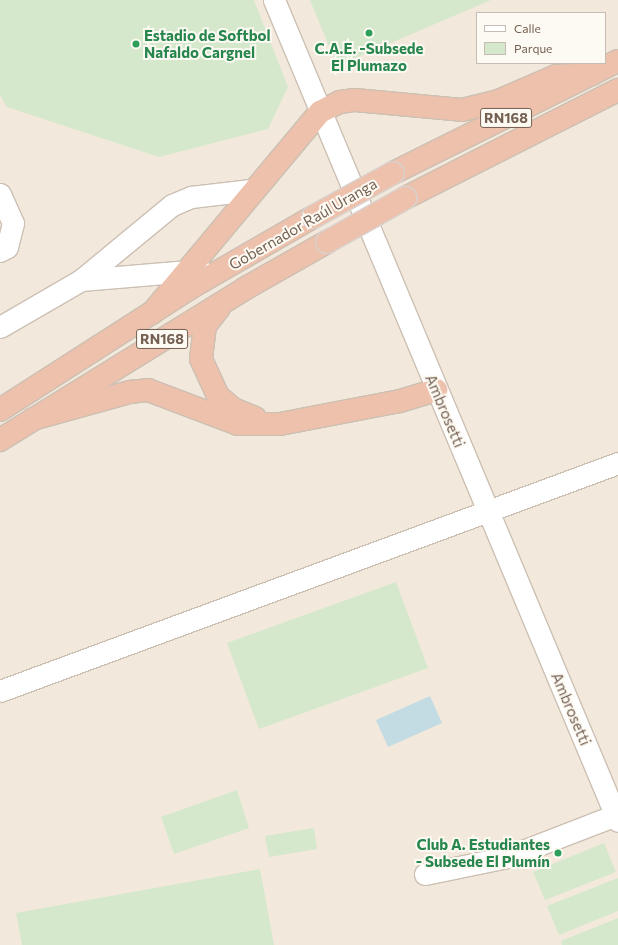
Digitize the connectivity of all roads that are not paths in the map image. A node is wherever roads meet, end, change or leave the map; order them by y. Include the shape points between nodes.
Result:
1 (274, 0) edge
2 (618, 61) edge
3 (592, 74) junction
4 (618, 90) edge
5 (320, 112) junction
6 (251, 190) junction
7 (0, 194) edge
8 (0, 251) edge
9 (226, 268) junction
10 (186, 271) junction
11 (81, 280) junction
12 (246, 288) junction
13 (152, 313) junction
14 (0, 327) edge
15 (436, 390) junction
16 (0, 410) edge
17 (33, 419) junction
18 (280, 424) junction
19 (0, 440) edge
20 (618, 463) edge
21 (487, 509) junction
22 (0, 691) edge
23 (617, 818) edge
24 (425, 874) dead end

1 - 5 street, Ambrosetti
2 - 3 highway, Gobernador Raúl Uranga / RN168
3 - 5 highway via 556,76 498,101 462,110 355,100 340,102
3 - 9 highway, Gobernador Raúl Uranga / RN168, bridge via 393,173
4 - 12 highway, Gobernador Raúl Uranga / RN168, bridge via 405,198
5 - 6 highway
5 - 15 street, Ambrosetti
6 - 10 highway
6 - 11 street via 191,197 172,205
7 - 8 street via 13,223 7,247
9 - 10 street
9 - 13 highway, Gobernador Raúl Uranga / RN168
10 - 11 street
10 - 13 highway
11 - 14 street
12 - 17 highway, Gobernador Raúl Uranga / RN168
12 - 18 highway via 211,313 202,340 201,359 218,396 233,409
13 - 16 highway, Gobernador Raúl Uranga / RN168
15 - 18 highway via 400,401
15 - 21 street, Ambrosetti
17 - 18 highway via 130,392 148,390 238,424
17 - 19 highway, Gobernador Raúl Uranga / RN168
20 - 21 street
21 - 22 street
21 - 23 street, Ambrosetti
23 - 24 street via 507,857

